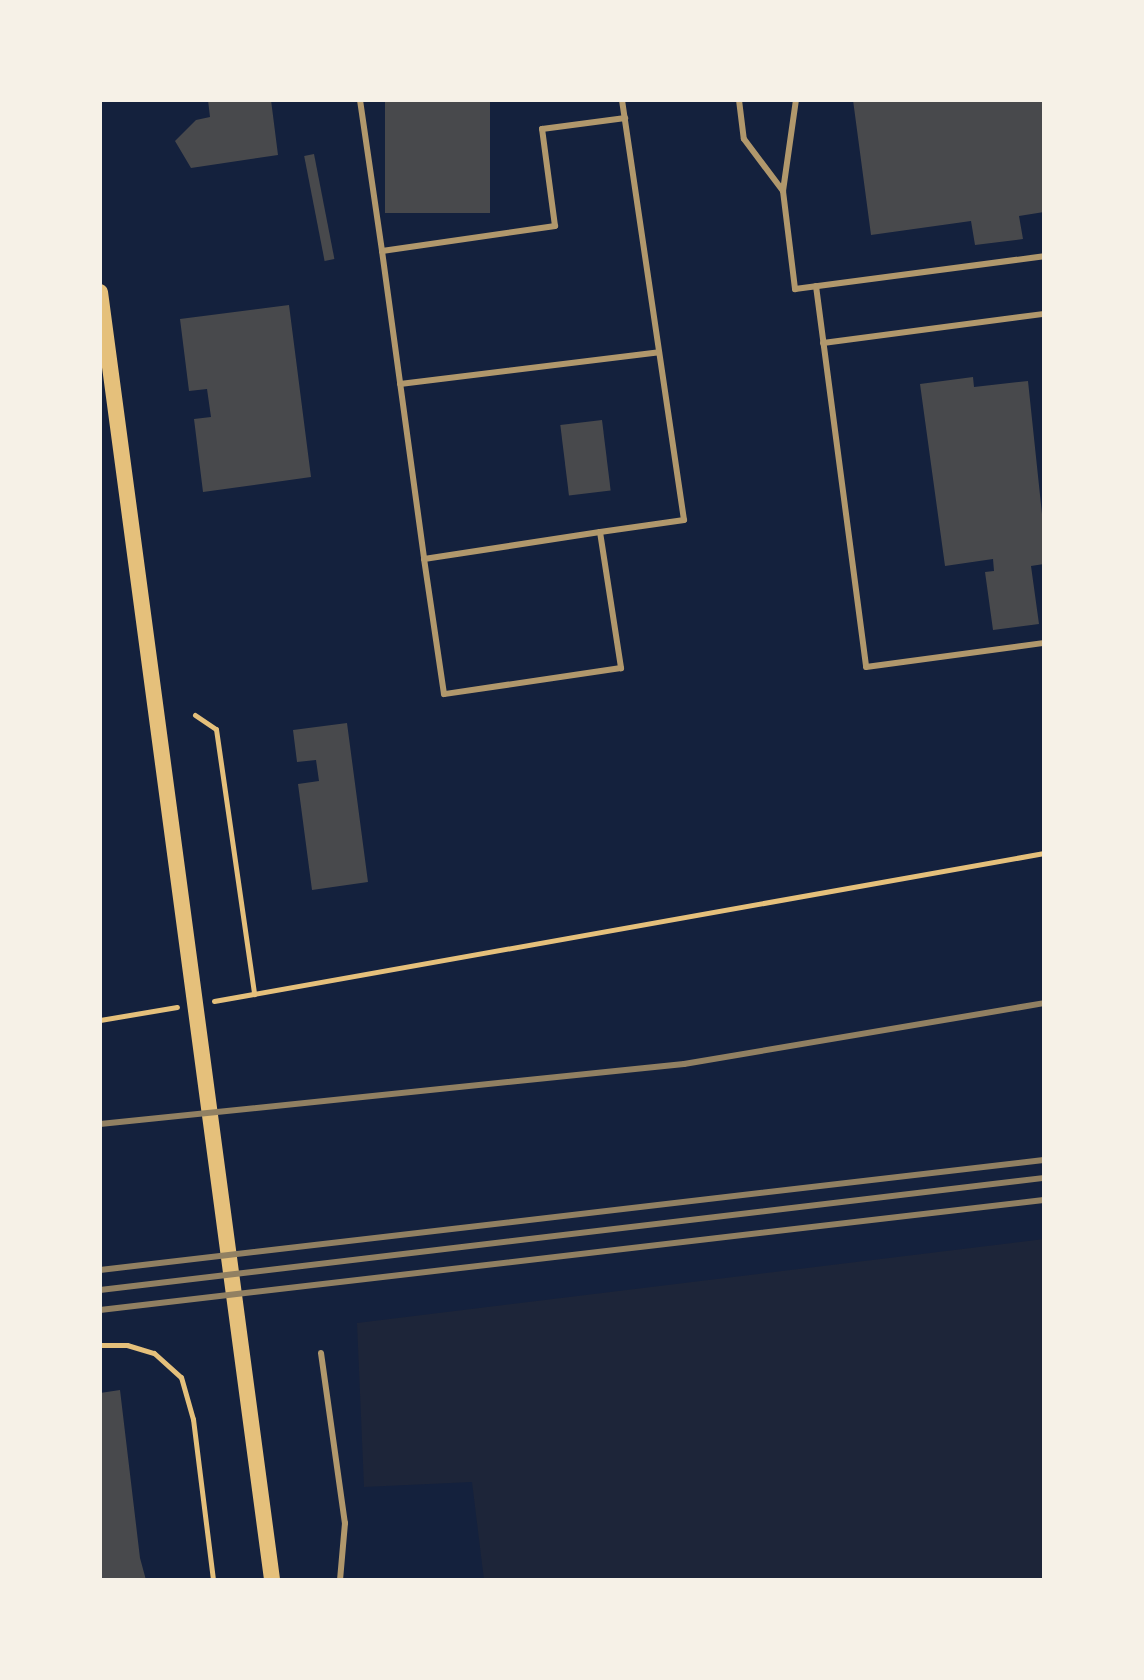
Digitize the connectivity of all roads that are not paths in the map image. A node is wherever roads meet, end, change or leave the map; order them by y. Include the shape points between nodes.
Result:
1 (360, 100) edge
2 (622, 100) edge
3 (739, 100) edge
4 (796, 100) edge
5 (625, 118) junction
6 (783, 191) junction
7 (382, 251) junction
8 (1044, 256) edge
9 (816, 286) junction
10 (100, 292) edge
11 (1044, 314) edge
12 (823, 343) junction
13 (659, 352) junction
14 (400, 384) junction
15 (600, 532) junction
16 (424, 559) junction
17 (1044, 643) edge
18 (321, 1353) dead end
19 (272, 1580) edge
20 (340, 1580) edge

1 - 7 lane
2 - 5 lane
3 - 6 lane via 744,139
4 - 6 lane
5 - 7 lane via 542,129 555,226
5 - 13 lane
6 - 9 lane via 795,289
7 - 14 lane
8 - 9 lane
9 - 12 lane
10 - 19 main road
11 - 12 lane
12 - 17 lane via 866,667
13 - 14 lane
13 - 15 lane via 684,520
14 - 16 lane
15 - 16 lane
15 - 16 lane via 621,668 444,694
18 - 20 lane via 345,1523

